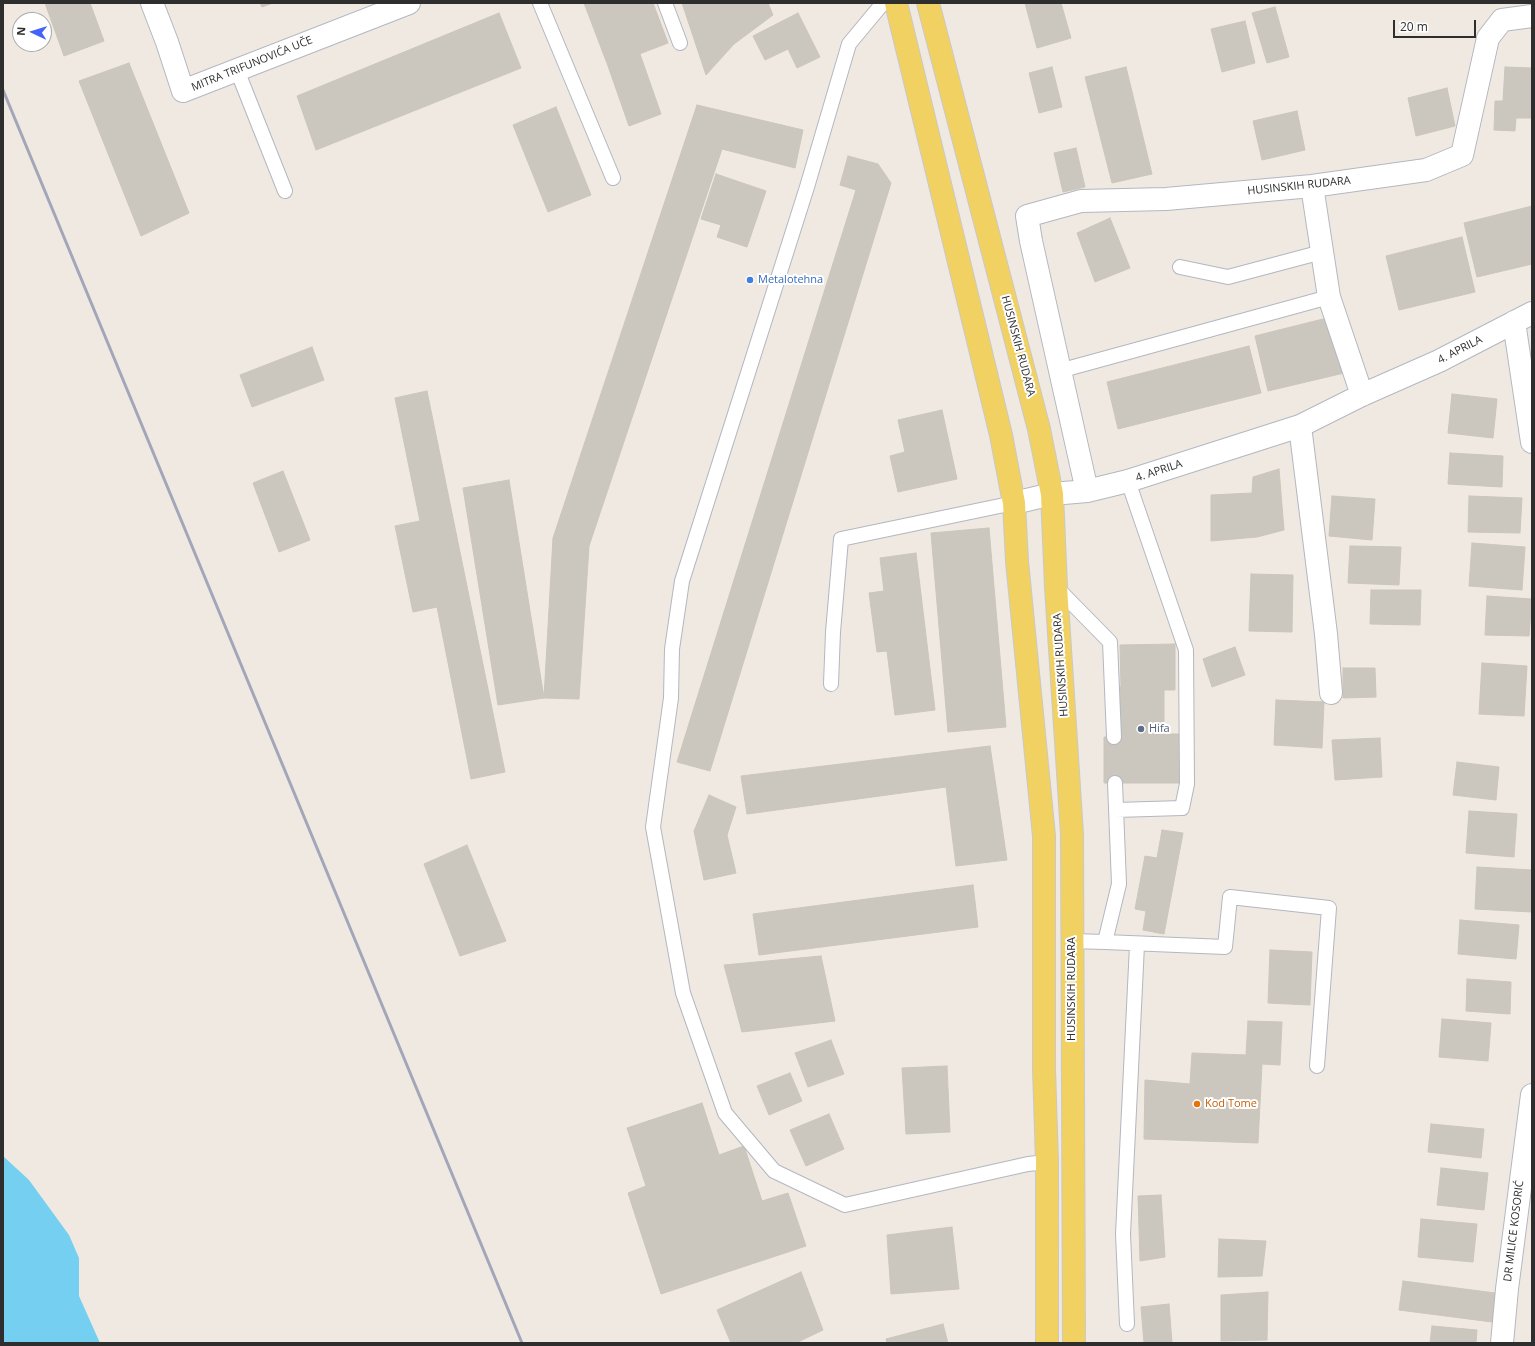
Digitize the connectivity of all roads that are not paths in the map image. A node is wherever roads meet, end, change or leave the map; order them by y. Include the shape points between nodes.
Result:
1 (152, 3) edge
2 (409, 3) edge
3 (540, 3) edge
4 (665, 3) edge
5 (883, 3) edge
6 (896, 3) edge
7 (928, 3) edge
8 (1532, 16) edge
9 (680, 43) dead end
10 (237, 70) junction
11 (613, 178) dead end
12 (1312, 186) junction
13 (285, 191) dead end
14 (1322, 252) junction
15 (1180, 267) dead end
16 (1328, 297) junction
17 (1523, 317) edge
18 (1520, 365) junction
19 (1059, 370) junction
20 (1532, 387) edge
21 (1362, 395) junction
22 (1300, 426) junction
23 (1532, 442) edge
24 (1128, 481) junction
25 (1087, 491) junction
26 (1052, 494) junction
27 (1014, 503) junction
28 (1056, 587) junction
29 (831, 684) dead end
30 (1332, 693) dead end
31 (1114, 737) dead end
32 (1115, 783) dead end
33 (1116, 810) junction
34 (1072, 940) junction
35 (1105, 942) junction
36 (1137, 945) junction
37 (1318, 1066) dead end
38 (1532, 1095) edge
39 (1047, 1162) junction
40 (1127, 1324) dead end
41 (1047, 1343) edge
42 (1074, 1343) edge
43 (1502, 1343) edge

1 - 10 street, MITRA TRIFUNOVIĆA UČE via 168,42 183,92
2 - 10 street, MITRA TRIFUNOVIĆA UČE
3 - 11 lane
4 - 9 lane
5 - 39 lane via 849,44 807,186 682,581 672,649 671,698 653,827 683,993 725,1113 774,1171 846,1205 1028,1164
6 - 27 main road
7 - 26 main road, HUSINSKIH RUDARA via 1039,429
8 - 12 street, HUSINSKIH RUDARA via 1502,20 1488,38 1462,155 1426,170
10 - 13 lane
12 - 14 street
12 - 19 street, HUSINSKIH RUDARA via 1166,199 1081,201 1027,216
14 - 15 lane via 1228,277
14 - 16 street
16 - 19 lane
16 - 21 street
17 - 18 street
17 - 21 street, 4. APRILA via 1439,361
18 - 20 street
18 - 23 street
19 - 25 street, HUSINSKIH RUDARA
21 - 22 street, 4. APRILA
22 - 24 street, 4. APRILA
22 - 30 street
24 - 25 street, 4. APRILA
24 - 33 lane via 1186,650 1187,784 1182,808
25 - 26 street, 4. APRILA
26 - 27 street, 4. APRILA
26 - 28 main road, HUSINSKIH RUDARA
27 - 29 lane via 841,538
27 - 39 main road via 1017,561 1044,836 1044,1069
28 - 31 lane via 1110,642
28 - 34 main road, HUSINSKIH RUDARA via 1072,834
32 - 33 lane
33 - 35 lane via 1119,884
34 - 35 lane
34 - 42 main road, HUSINSKIH RUDARA
35 - 36 lane
36 - 37 lane via 1225,947 1230,897 1328,908
36 - 40 lane via 1123,1234
38 - 43 street, DR MILICE KOSORIĆ via 1506,1289
39 - 41 main road

